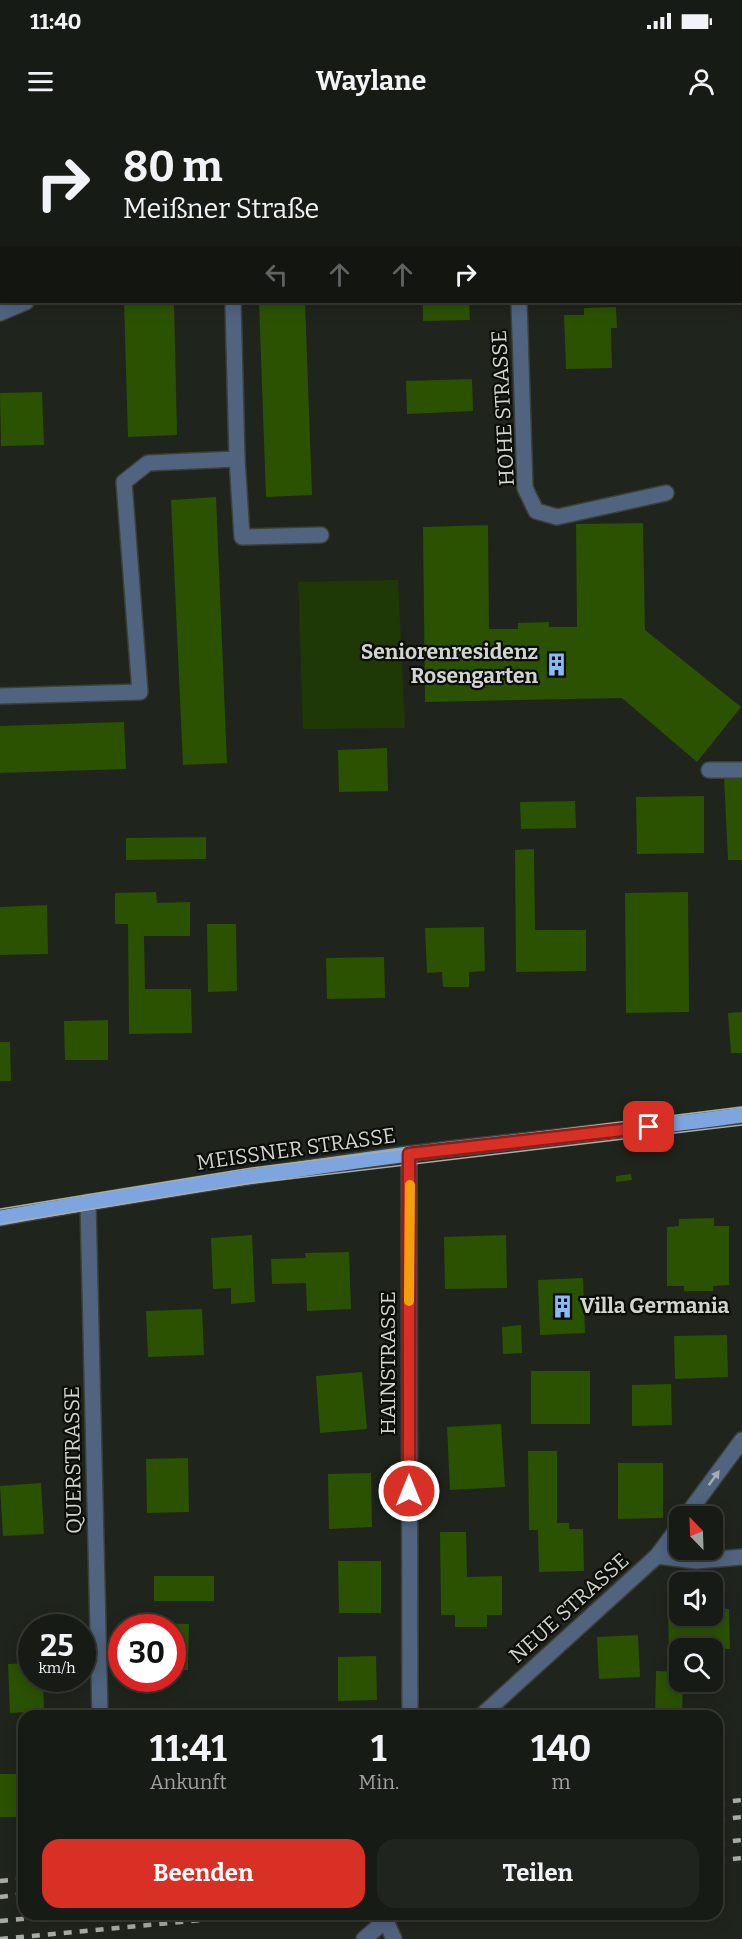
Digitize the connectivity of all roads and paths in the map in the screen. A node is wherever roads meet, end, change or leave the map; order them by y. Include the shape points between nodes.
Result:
1 (24, 303) edge
2 (233, 303) edge
3 (519, 303) edge
4 (0, 313) edge
5 (237, 459) junction
6 (666, 493) dead end
7 (321, 535) dead end
8 (0, 696) edge
9 (709, 770) dead end
10 (742, 770) edge
11 (742, 1115) edge
12 (409, 1154) junction
13 (88, 1202) junction
14 (0, 1218) edge
15 (742, 1440) edge
16 (693, 1506) edge
17 (669, 1540) edge
18 (657, 1556) junction
19 (742, 1557) edge
20 (100, 1710) edge
21 (410, 1710) edge
22 (488, 1710) edge
23 (388, 1920) edge
24 (390, 1920) edge
25 (364, 1939) edge
26 (394, 1939) edge

1 - 4 street
2 - 5 street
3 - 6 street, HOHE STRASSE via 525,488 536,511 557,517
5 - 7 street via 242,537
5 - 8 street via 148,463 124,482 140,692
9 - 10 street
11 - 12 main road, MEISSNER STRASSE
12 - 13 main road, MEISSNER STRASSE
12 - 21 street, HAINSTRASSE
13 - 14 main road, MEISSNER STRASSE
13 - 20 street, QUERSTRASSE
16 -> 15 street
17 - 18 street, NEUE STRASSE
18 - 19 street via 696,1561
18 - 22 street, NEUE STRASSE
23 - 25 street
24 - 26 street

